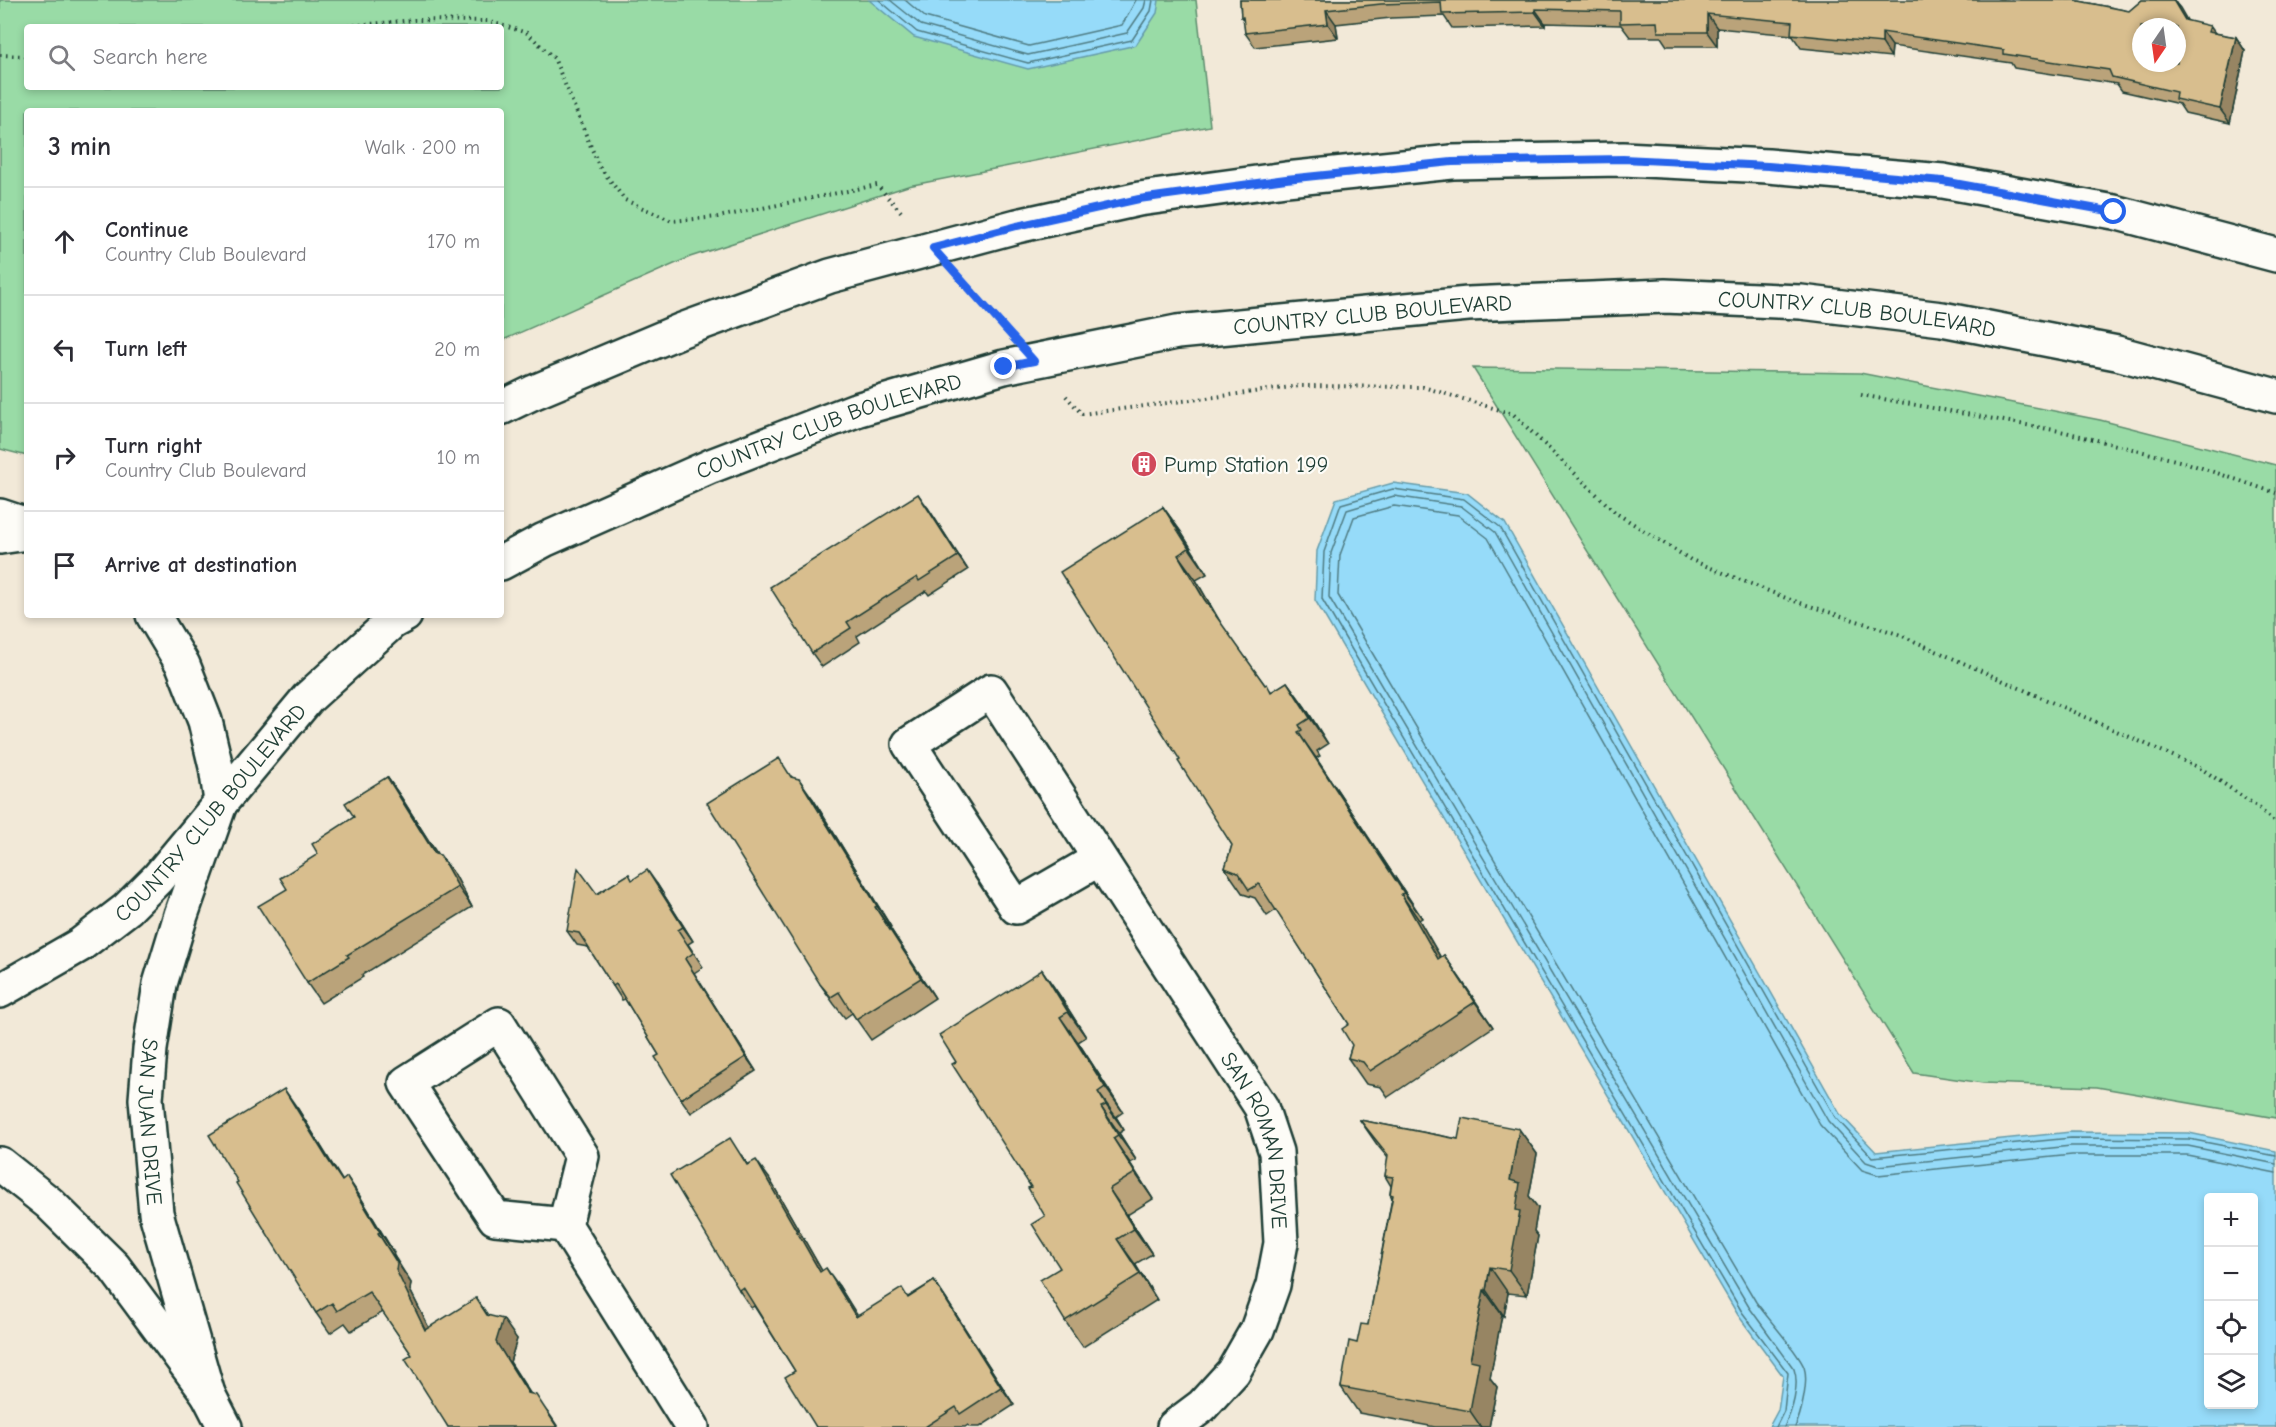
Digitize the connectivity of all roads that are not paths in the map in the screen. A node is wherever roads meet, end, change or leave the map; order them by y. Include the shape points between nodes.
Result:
1 (2276, 255) edge
2 (2276, 396) edge
3 (504, 407) edge
4 (0, 516) edge
5 (24, 524) edge
6 (24, 533) edge
7 (0, 537) edge
8 (504, 561) edge
9 (155, 618) edge
10 (399, 618) edge
11 (221, 801) junction
12 (1099, 859) junction
13 (0, 991) edge
14 (0, 1164) edge
15 (565, 1225) junction
16 (208, 1394) junction
17 (225, 1427) edge
18 (692, 1427) edge
19 (1174, 1427) edge

1 - 3 street via 2114,212 1943,181 1623,159 1452,162 1139,199 1017,226 830,276 682,330
2 - 8 street, COUNTRY CLUB BOULEVARD via 2117,353 1942,320 1801,302 1665,296 1468,304 1177,332 1004,367 856,410 711,466
4 - 5 street
6 - 7 street
9 - 11 street, SAN JUAN DRIVE via 183,666 205,721
10 - 11 street, COUNTRY CLUB BOULEVARD via 308,698
11 - 13 street, COUNTRY CLUB BOULEVARD via 158,878 127,909 80,945
11 - 16 street, SAN JUAN DRIVE via 160,984 146,1099 156,1214
12 - 12 street, SAN ROMAN DRIVE via 1016,907 909,744 991,691
12 - 19 street, SAN ROMAN DRIVE via 1261,1107 1276,1152 1281,1244 1273,1285 1257,1330 1233,1372 1202,1406
14 - 16 street, SAN JUAN DRIVE via 49,1203 114,1267
15 - 15 street via 582,1156 499,1024 406,1083 495,1218
15 - 18 street
16 - 17 street, SAN JUAN DRIVE

